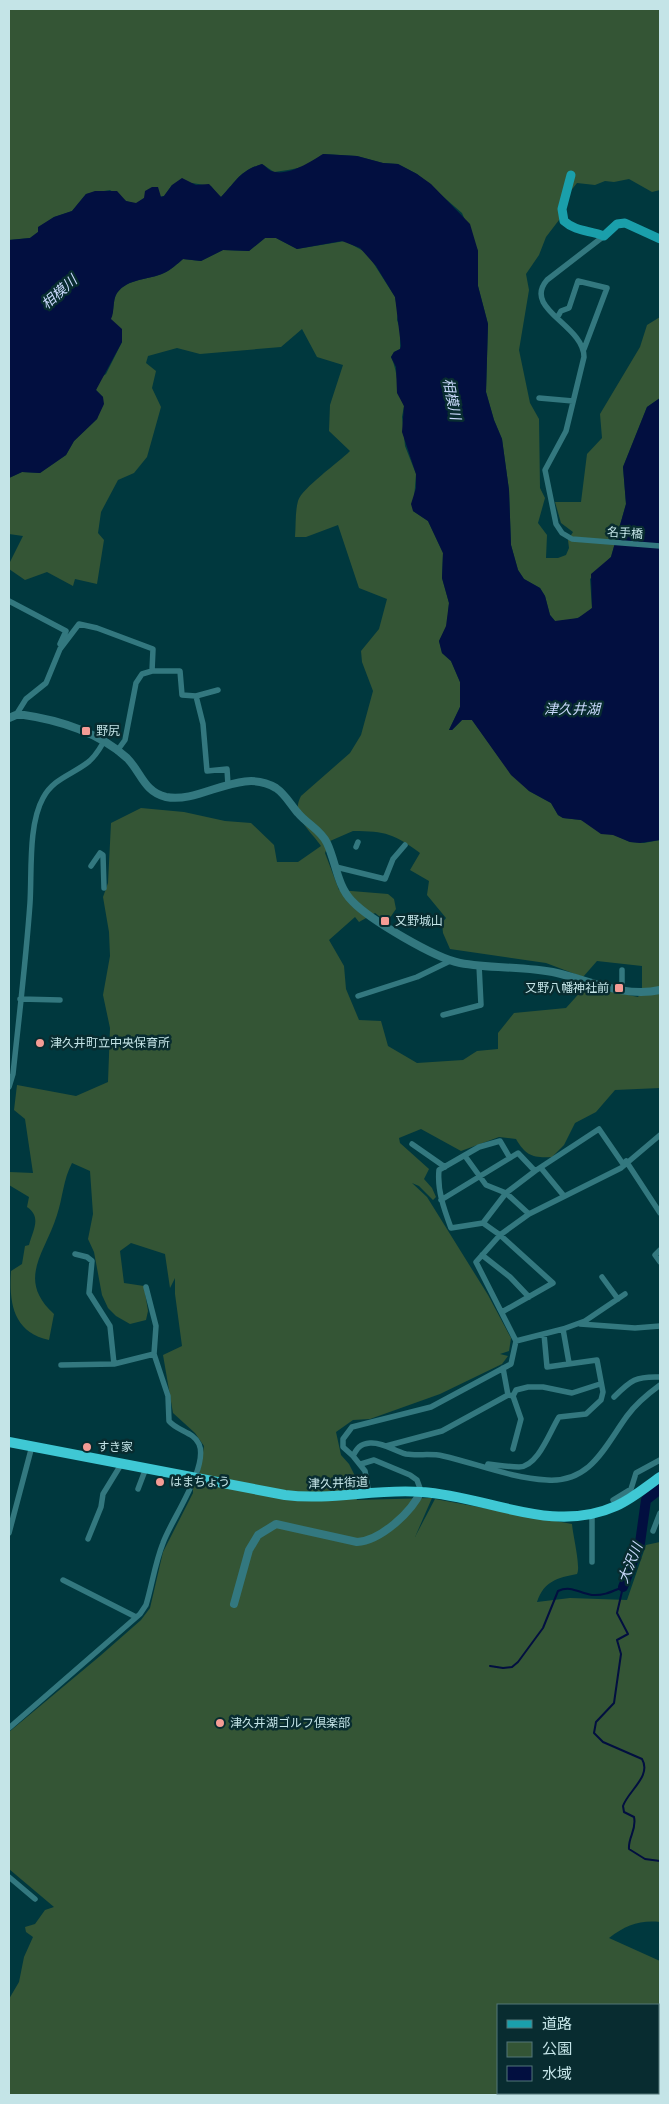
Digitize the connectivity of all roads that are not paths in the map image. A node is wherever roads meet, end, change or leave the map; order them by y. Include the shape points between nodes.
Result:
1 (570, 175) dead end
2 (604, 236) junction
3 (660, 239) edge
4 (558, 318) junction
5 (584, 350) junction
6 (539, 398) dead end
7 (573, 401) junction
8 (660, 546) edge
9 (9, 601) edge
10 (60, 649) junction
11 (152, 671) junction
12 (218, 690) dead end
13 (196, 696) junction
14 (16, 715) junction
15 (9, 718) edge
16 (103, 742) junction
17 (117, 750) junction
18 (228, 785) junction
19 (404, 846) dead end
20 (91, 866) dead end
21 (336, 867) junction
22 (104, 888) dead end
23 (450, 961) junction
24 (479, 965) junction
25 (622, 970) dead end
26 (660, 990) edge
27 (622, 991) junction
28 (358, 996) dead end
29 (20, 999) junction
30 (60, 1000) dead end
31 (443, 1015) dead end
32 (9, 1086) edge
33 (660, 1135) edge
34 (412, 1144) dead end
35 (465, 1156) junction
36 (510, 1158) junction
37 (625, 1162) junction
38 (445, 1167) junction
39 (541, 1168) junction
40 (535, 1171) junction
41 (478, 1177) junction
42 (506, 1193) junction
43 (564, 1196) junction
44 (441, 1200) junction
45 (660, 1213) edge
46 (529, 1214) junction
47 (483, 1223) junction
48 (500, 1235) junction
49 (660, 1250) edge
50 (75, 1254) dead end
51 (482, 1255) junction
52 (660, 1262) edge
53 (602, 1277) dead end
54 (146, 1287) dead end
55 (625, 1294) dead end
56 (529, 1297) junction
57 (618, 1299) junction
58 (502, 1312) junction
59 (578, 1324) junction
60 (660, 1326) edge
61 (563, 1330) junction
62 (544, 1334) junction
63 (516, 1341) junction
64 (154, 1354) junction
65 (569, 1363) junction
66 (114, 1364) junction
67 (60, 1365) dead end
68 (503, 1368) junction
69 (660, 1377) edge
70 (600, 1384) junction
71 (660, 1385) edge
72 (511, 1395) junction
73 (614, 1397) dead end
74 (9, 1442) edge
75 (32, 1446) junction
76 (386, 1446) junction
77 (513, 1450) dead end
78 (353, 1456) junction
79 (660, 1460) edge
80 (122, 1463) junction
81 (361, 1464) junction
82 (146, 1468) junction
83 (487, 1468) junction
84 (194, 1477) junction
85 (660, 1477) edge
86 (138, 1489) dead end
87 (421, 1492) junction
88 (368, 1494) junction
89 (613, 1500) dead end
90 (660, 1513) edge
91 (592, 1514) junction
92 (652, 1531) dead end
93 (9, 1533) edge
94 (88, 1539) dead end
95 (592, 1562) dead end
96 (63, 1580) dead end
97 (234, 1604) dead end
98 (136, 1617) junction
99 (9, 1728) edge
100 (9, 1877) edge
101 (35, 1899) dead end

1 - 2 main road via 562,209 564,221 577,230
2 - 3 main road via 617,224 625,223
2 - 4 street via 545,282 543,303
4 - 5 street via 579,338
4 - 5 street, 名手橋 via 569,308 578,281 607,288
5 - 7 street, 名手橋
6 - 7 street
7 - 8 street, 名手橋 via 564,436 546,466 545,480 558,527 568,537 588,541
9 - 10 street via 66,631
10 - 11 street via 79,624 97,628 153,649
10 - 14 street via 46,683 26,699
11 - 13 street via 180,671 182,695
11 - 17 street via 142,674 136,683 125,740
12 - 13 street
13 - 18 street via 203,724 207,770 227,769
14 - 15 street
14 - 16 street via 68,725
16 - 17 street
16 - 29 street via 87,763 61,778 42,799 33,837
17 - 18 street via 133,765 150,790 164,796 184,797
18 - 21 street via 261,782 277,788 327,842
19 - 21 street via 393,860 385,879
20 - 22 street via 100,853 103,856
21 - 23 street via 343,887 354,903 400,935
23 - 24 street
23 - 28 street via 417,977
24 - 27 street via 555,972
24 - 31 street via 481,1005
25 - 27 street
26 - 27 street
29 - 30 street
29 - 32 street
33 - 37 street
34 - 38 street
35 - 36 street via 479,1147 500,1141
35 - 38 street
35 - 41 street
36 - 40 street via 518,1153
36 - 41 street
37 - 39 street via 600,1129
37 - 43 street via 620,1168
37 - 45 street
38 - 44 street via 439,1170
39 - 40 street
39 - 43 street
40 - 42 street
41 - 42 street via 486,1185
41 - 44 street
42 - 46 street
42 - 47 street
43 - 46 street
44 - 47 street via 451,1228
46 - 48 street
47 - 48 street
48 - 51 street
48 - 56 street via 552,1283
49 - 52 street via 655,1255
50 - 66 street via 92,1261 90,1293 110,1326
51 - 56 street
51 - 58 street via 476,1262
53 - 57 street
54 - 64 street via 156,1326
55 - 57 street
56 - 58 street
57 - 59 street
58 - 63 street
59 - 60 street via 635,1328
59 - 61 street
61 - 62 street
61 - 65 street
62 - 63 street
62 - 65 street via 546,1367
63 - 68 street via 511,1364
64 - 66 street
64 - 84 street via 168,1396 169,1421 199,1444 200,1457
65 - 70 street via 597,1360
66 - 67 street
68 - 72 street
68 - 78 street via 431,1407 352,1428 343,1439 343,1447
69 - 73 street via 640,1377 630,1381
70 - 72 street via 572,1394 528,1386
70 - 83 street via 602,1400 586,1414 559,1417 542,1450 527,1466 488,1464
71 - 83 street via 628,1414 598,1460 577,1475 563,1480 546,1480
72 - 76 street via 442,1431
72 - 77 street via 521,1419
74 - 75 highway, 津久井街道
75 - 80 highway, 津久井街道
75 - 93 street
76 - 78 street via 363,1444
76 - 83 street via 404,1454 441,1456
78 - 81 street
79 - 89 street via 636,1473 631,1488
80 - 82 highway, 津久井街道
80 - 94 street via 103,1494
81 - 87 street via 374,1460 410,1475 417,1480
81 - 88 street
82 - 84 highway, 津久井街道
82 - 86 street
84 - 88 highway, 津久井街道 via 303,1497
84 - 98 street via 163,1541 146,1606
85 - 91 highway, 津久井街道 via 625,1501
87 - 88 highway, 津久井街道
87 - 91 highway, 津久井街道 via 543,1516 567,1518
87 - 97 street via 409,1509 379,1536 367,1541 357,1542 276,1524 258,1535 249,1550
90 - 92 street
91 - 95 street
96 - 98 street
98 - 99 street
100 - 101 street

